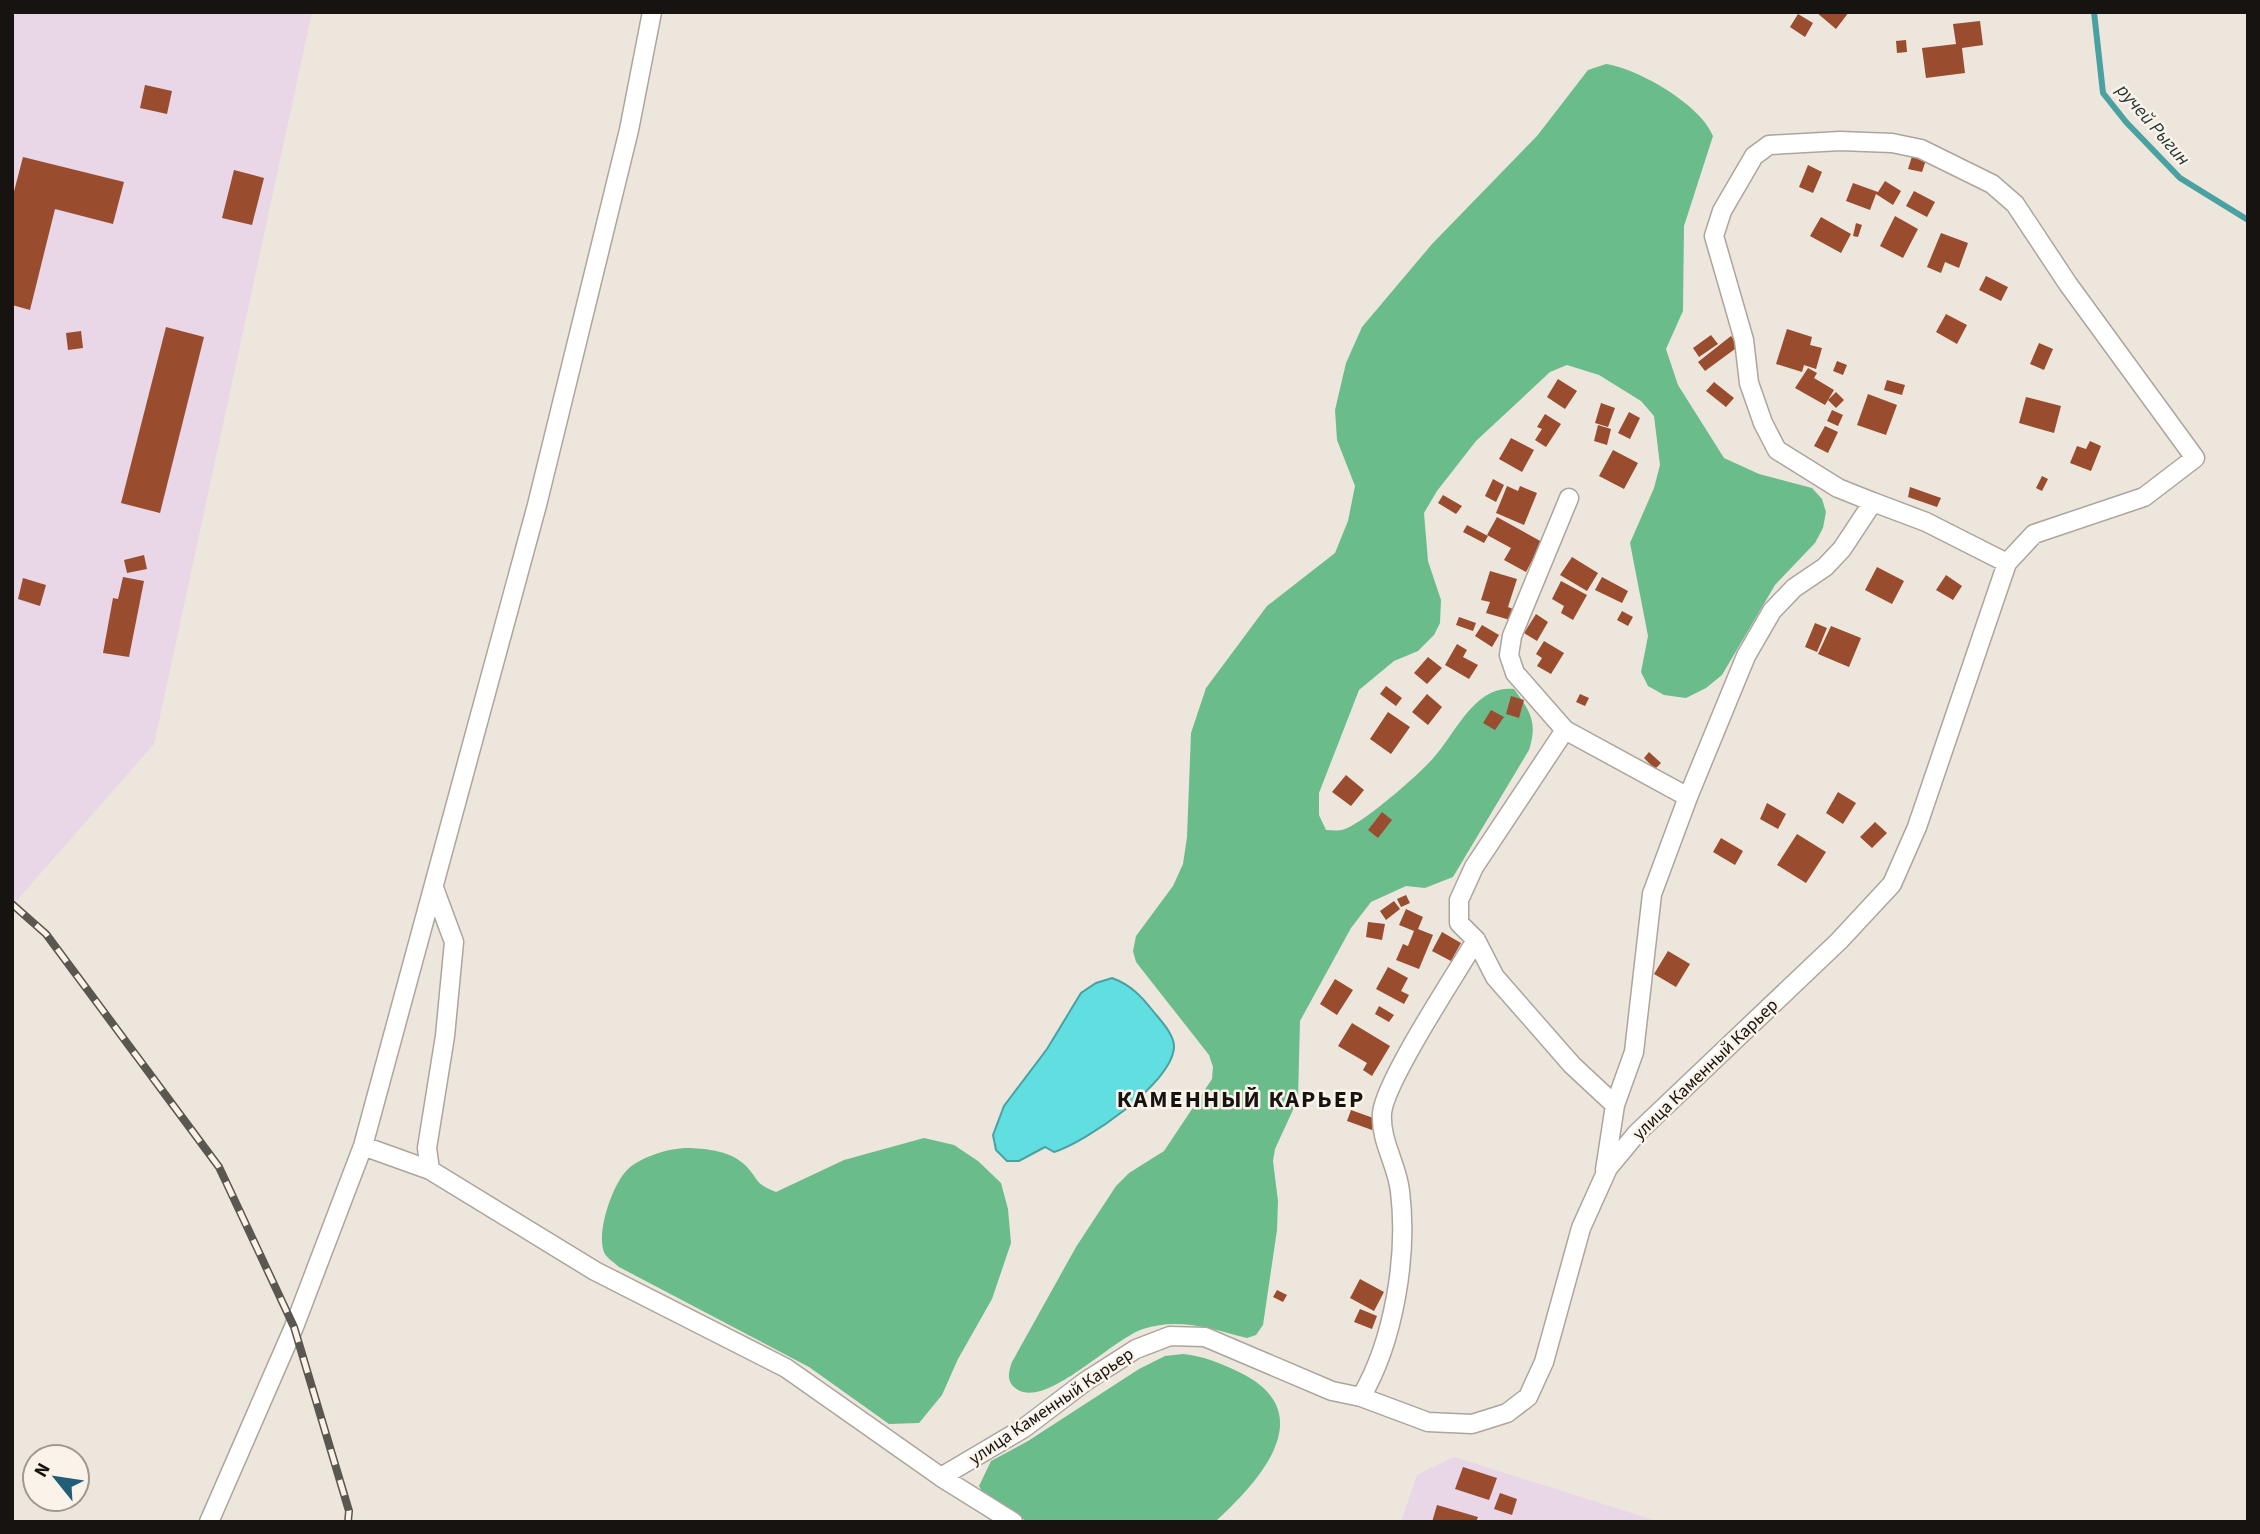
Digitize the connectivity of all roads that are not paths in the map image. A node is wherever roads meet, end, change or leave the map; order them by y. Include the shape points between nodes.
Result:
1 (652, 12) edge
2 (1569, 498) dead end
3 (1873, 502) junction
4 (2007, 563) junction
5 (1565, 730) junction
6 (1688, 797) junction
7 (434, 888) junction
8 (1476, 940) junction
9 (1615, 1105) junction
10 (363, 1146) junction
11 (429, 1170) junction
12 (1604, 1177) junction
13 (1361, 1397) junction
14 (940, 1477) junction
15 (209, 1522) edge
16 (1013, 1522) edge

1 - 7 street via 629,130 541,491
2 - 5 street via 1512,636 1510,655 1515,673
3 - 4 street via 1926,522
3 - 4 street, улица Каменный Карьер via 1838,488 1777,450 1749,383 1745,340 1714,236 1722,211 1754,156 1769,145 1892,143 1921,149 1992,184 2015,204 2195,458 2144,497 2034,534
3 - 6 street via 1842,549 1772,611 1746,656
4 - 12 street, улица Каменный Карьер via 1917,827 1892,884 1839,941 1637,1133
5 - 6 street
5 - 8 street via 1474,867 1459,900 1459,923
6 - 9 street via 1652,894 1634,1052
7 - 10 street
7 - 11 street via 454,942 427,1148
8 - 9 street via 1495,977 1572,1065
8 - 13 street via 1382,1112 1384,1139 1400,1189 1402,1248 1396,1296 1377,1369
9 - 12 street
10 - 11 street
10 - 15 street via 293,1327
11 - 14 street via 595,1271 786,1368
12 - 13 street, улица Каменный Карьер via 1581,1228 1544,1362 1528,1397 1507,1413 1472,1424 1427,1422
13 - 14 street, улица Каменный Карьер via 1332,1391 1205,1337 1170,1336 1136,1349 1024,1428
14 - 16 street

